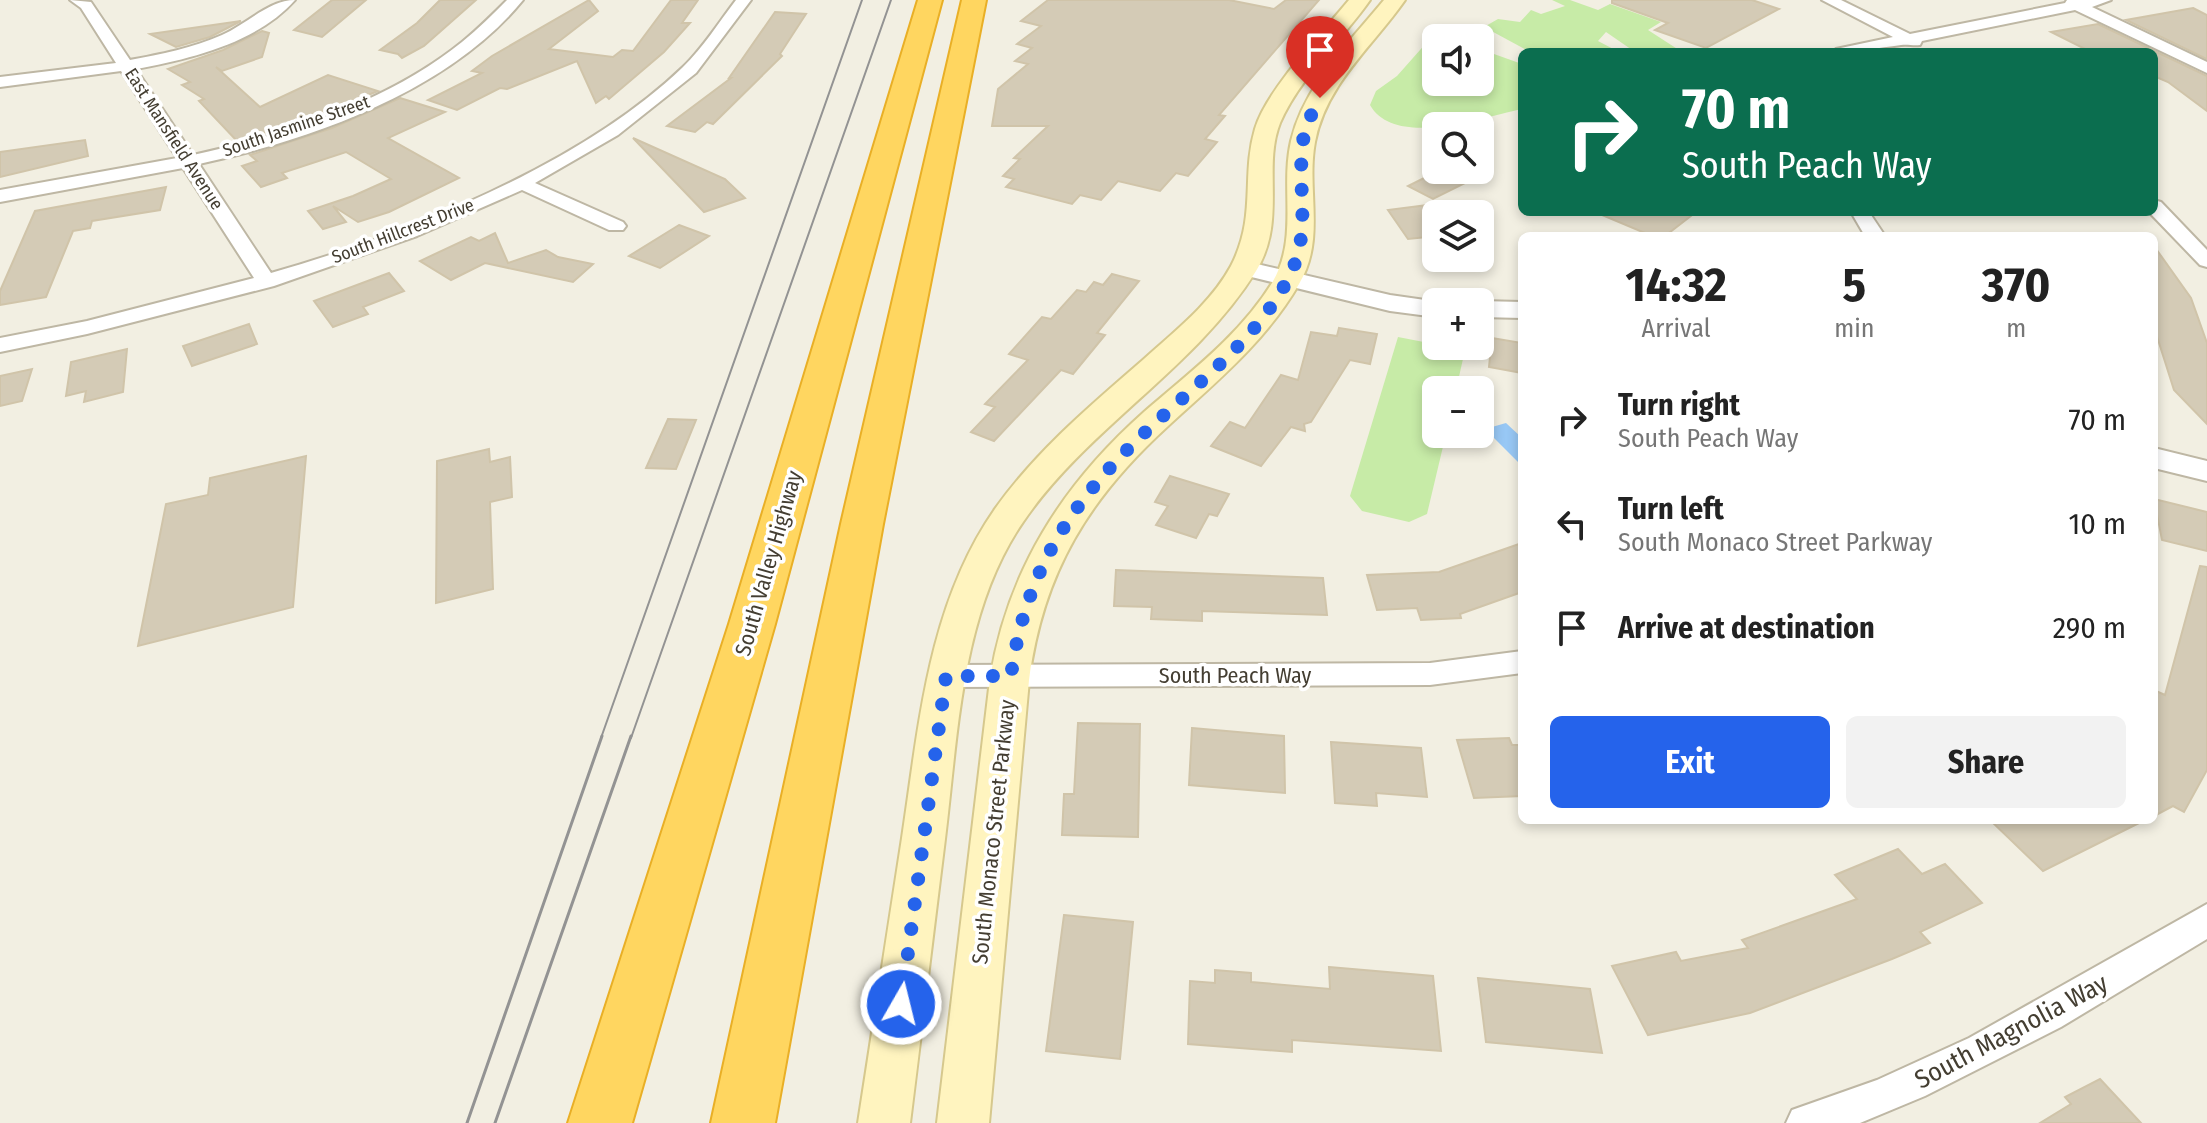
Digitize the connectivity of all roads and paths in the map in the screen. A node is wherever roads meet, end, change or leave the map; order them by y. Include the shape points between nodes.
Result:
1 (77, 0) edge
2 (288, 0) edge
3 (516, 0) edge
4 (744, 0) edge
5 (930, 0) edge
6 (974, 0) edge
7 (1360, 0) edge
8 (1395, 0) edge
9 (1829, 0) edge
10 (2104, 0) edge
11 (2071, 3) edge
12 (1911, 39) junction
13 (1863, 48) edge
14 (1928, 48) edge
15 (126, 65) junction
16 (2207, 68) edge
17 (0, 82) edge
18 (189, 162) junction
19 (519, 182) junction
20 (0, 196) edge
21 (2158, 210) edge
22 (616, 226) dead end
23 (2207, 261) edge
24 (1244, 268) junction
25 (1288, 280) junction
26 (267, 282) junction
27 (1422, 307) edge
28 (1494, 309) edge
29 (1518, 310) edge
30 (0, 345) edge
31 (2158, 459) edge
32 (2207, 471) edge
33 (1518, 663) edge
34 (946, 676) junction
35 (1011, 676) junction
36 (2207, 920) edge
37 (600, 1123) edge
38 (743, 1123) edge
39 (884, 1123) edge
40 (963, 1123) edge
41 (1805, 1123) edge

1 - 15 street, East Mansfield Avenue via 86,5
2 - 15 street via 263,21 237,33
3 - 18 street, South Jasmine Street via 479,38 406,84 309,126
4 - 19 street, South Hillcrest Drive via 712,47 650,105
5 - 37 highway, South Valley Highway via 752,624
6 - 38 highway via 862,524
7 - 24 main road via 1287,91 1268,124 1261,220
8 - 25 main road, South Monaco Street Parkway via 1334,76 1311,115 1302,148 1303,232
9 - 12 street
10 - 11 street
11 - 12 street
11 - 16 street
12 - 13 street
12 - 14 street
15 - 17 street
15 - 18 street, East Mansfield Avenue
18 - 20 street, South Jasmine Street
18 - 26 street, East Mansfield Avenue
19 - 22 street
19 - 26 street, South Hillcrest Drive via 454,214
21 - 23 street
24 - 25 street
24 - 34 main road via 1205,320 1071,441 1007,518 972,584
25 - 27 street
25 - 35 main road, South Monaco Street Parkway via 1246,337 1125,450 1080,501 1026,602
26 - 30 street, South Hillcrest Drive via 117,322
28 - 29 street
31 - 32 street
33 - 35 street, South Peach Way via 1430,674
34 - 35 street, South Peach Way
34 - 39 main road
35 - 40 main road, South Monaco Street Parkway
36 - 41 street, South Magnolia Way via 1977,1054

